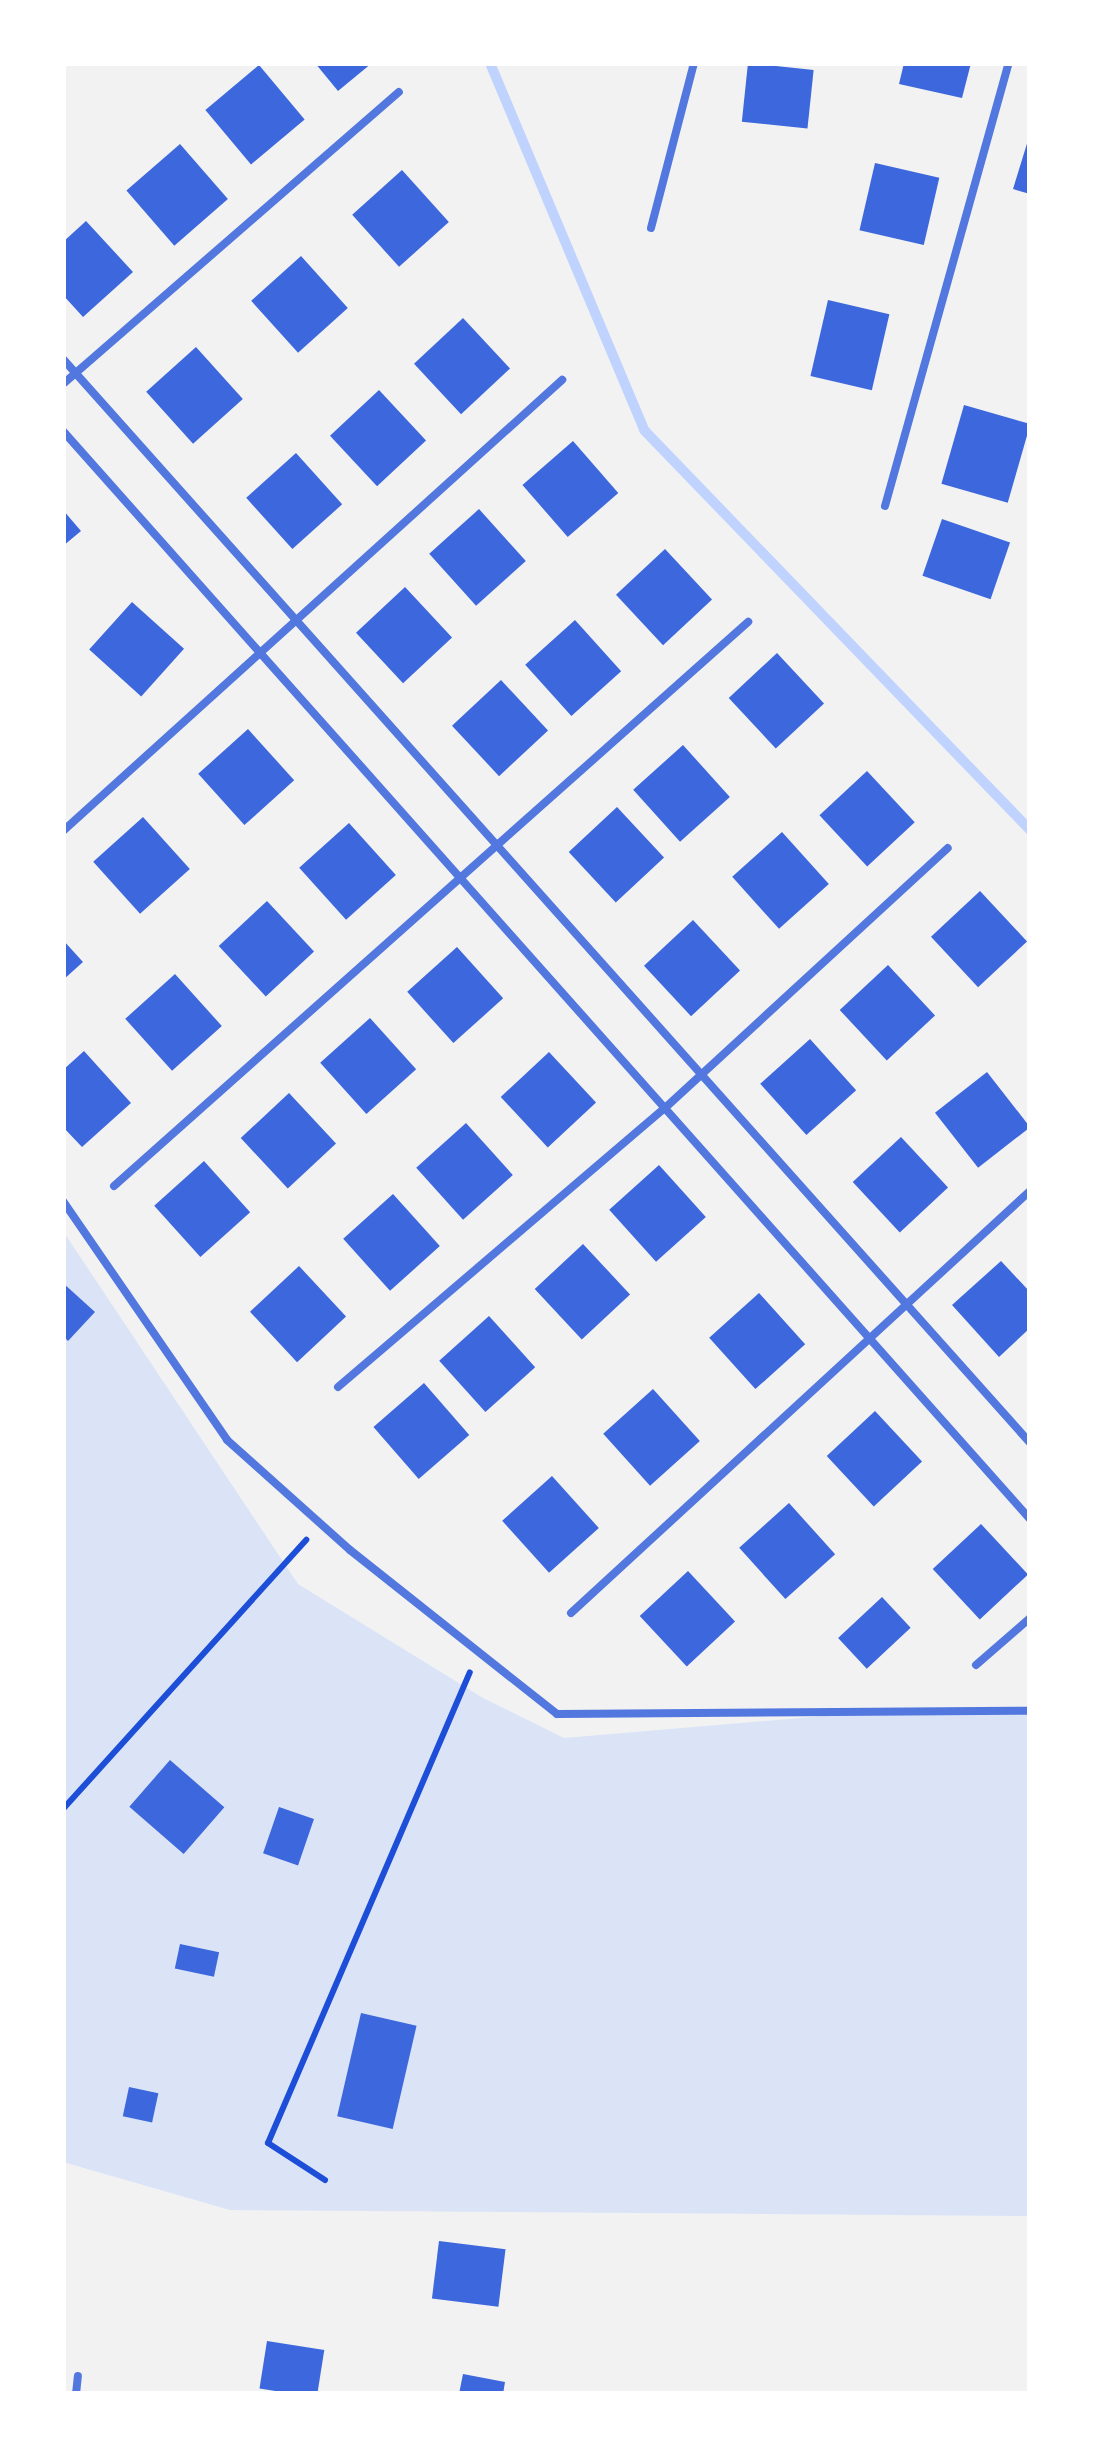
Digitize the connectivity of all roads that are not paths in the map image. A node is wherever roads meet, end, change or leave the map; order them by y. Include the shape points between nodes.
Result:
1 (694, 63) edge
2 (1009, 63) edge
3 (399, 92) dead end
4 (651, 228) dead end
5 (63, 359) edge
6 (76, 374) junction
7 (562, 380) dead end
8 (63, 385) edge
9 (63, 431) edge
10 (885, 506) dead end
11 (293, 617) junction
12 (748, 622) dead end
13 (260, 651) junction
14 (63, 831) edge
15 (497, 846) junction
16 (947, 848) dead end
17 (464, 880) junction
18 (700, 1074) junction
19 (665, 1108) junction
20 (114, 1186) dead end
21 (1030, 1191) edge
22 (63, 1201) edge
23 (907, 1304) junction
24 (873, 1342) junction
25 (338, 1387) dead end
26 (1030, 1443) edge
27 (1030, 1519) edge
28 (571, 1613) dead end
29 (1030, 1618) edge
30 (976, 1665) dead end
31 (1030, 1711) edge
32 (78, 2377) dead end
33 (76, 2394) edge

1 - 4 lane
2 - 10 lane
3 - 6 lane
5 - 6 lane
6 - 8 lane
6 - 11 lane
7 - 11 lane
9 - 13 lane
11 - 13 lane
11 - 15 lane
12 - 15 lane
13 - 14 lane
13 - 17 lane
15 - 17 lane
15 - 18 lane
16 - 18 lane
17 - 19 lane
17 - 20 lane
18 - 19 lane
18 - 23 lane
19 - 24 lane
19 - 25 lane
21 - 23 lane
22 - 31 lane via 227,1440 557,1714
23 - 24 lane
23 - 26 lane
24 - 27 lane
24 - 28 lane
29 - 30 lane
32 - 33 lane

